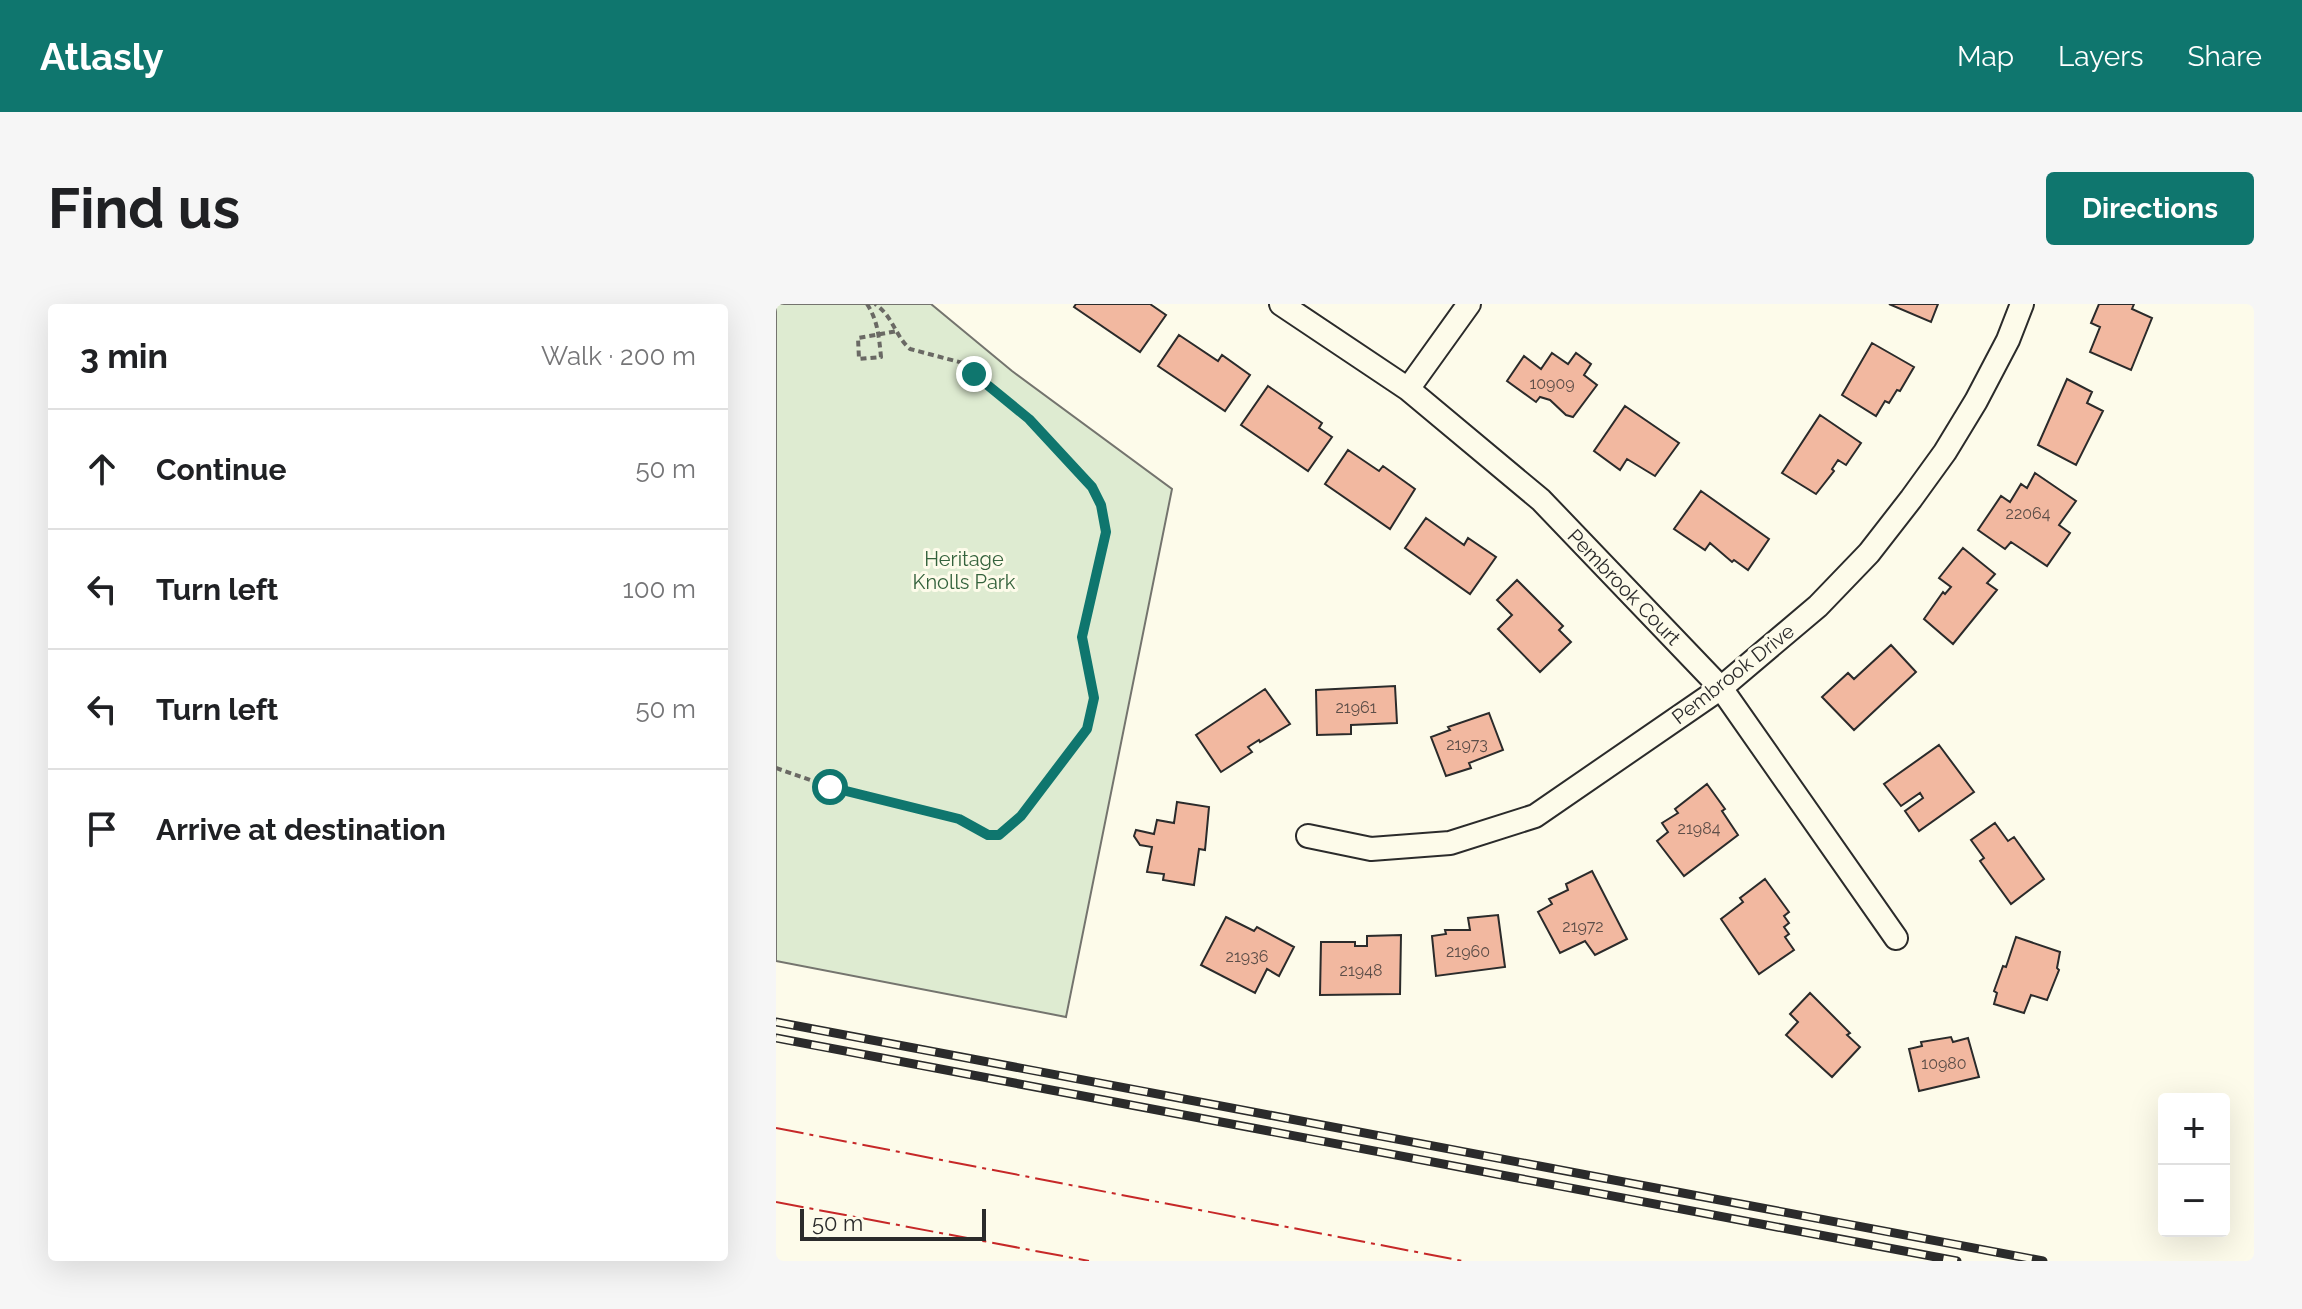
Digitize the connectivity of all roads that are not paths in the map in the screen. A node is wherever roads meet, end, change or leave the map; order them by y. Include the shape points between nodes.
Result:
1 (1281, 304) edge
2 (1469, 304) edge
3 (2022, 304) edge
4 (1408, 389) junction
5 (1721, 688) junction
6 (1308, 836) dead end
7 (1896, 938) dead end

1 - 4 street, Pembrook Court
2 - 4 street
3 - 5 street, Pembrook Drive via 1976,401 1903,510 1818,606
4 - 5 street, Pembrook Court via 1541,500
5 - 6 street, Pembrook Drive via 1535,816 1450,843 1371,849
5 - 7 street, Pembrook Court

